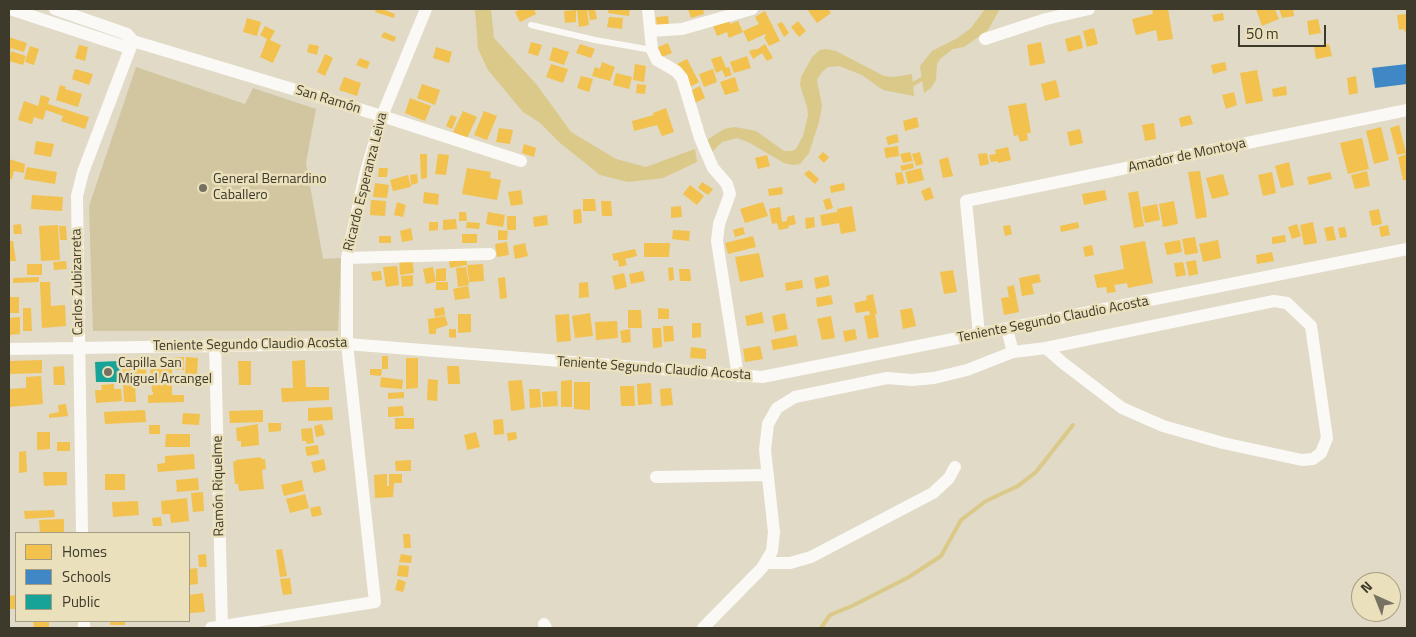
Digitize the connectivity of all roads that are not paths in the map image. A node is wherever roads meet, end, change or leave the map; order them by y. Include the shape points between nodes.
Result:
1 (10, 9) edge
2 (55, 9) edge
3 (426, 9) edge
4 (648, 9) edge
5 (752, 9) edge
6 (1089, 9) edge
7 (531, 25) dead end
8 (650, 31) junction
9 (985, 40) dead end
10 (133, 41) junction
11 (652, 50) junction
12 (1407, 110) edge
13 (382, 116) junction
14 (521, 161) dead end
15 (1407, 249) edge
16 (490, 254) dead end
17 (347, 258) junction
18 (1007, 329) junction
19 (980, 334) junction
20 (347, 344) junction
21 (215, 345) junction
22 (79, 348) junction
23 (1046, 348) junction
24 (9, 349) edge
25 (1013, 352) junction
26 (738, 376) junction
27 (955, 467) dead end
28 (768, 475) junction
29 (656, 477) dead end
30 (82, 532) edge
31 (764, 563) junction
32 (217, 627) edge
33 (703, 628) edge

1 - 10 street, San Ramón via 123,46
2 - 10 street, San Ramón via 127,34
3 - 13 street, Ricardo Esperanza Leiva
4 - 8 street
5 - 8 street via 682,30
6 - 9 street via 1046,19
7 - 11 lane
8 - 11 street
10 - 13 street, San Ramón
10 - 22 street, Carlos Zubizarreta via 83,172 77,196
11 - 26 street via 657,60 682,78 708,158 727,184 730,194 719,224 717,241
12 - 19 street, Amador de Montoya via 966,201
13 - 14 street, San Ramón
13 - 17 street, Ricardo Esperanza Leiva
15 - 18 street, Teniente Segundo Claudio Acosta
16 - 17 street
17 - 20 street, Ricardo Esperanza Leiva
18 - 19 street, Teniente Segundo Claudio Acosta
18 - 25 street
19 - 26 street, Teniente Segundo Claudio Acosta via 770,376
20 - 21 street, Teniente Segundo Claudio Acosta
20 - 26 street, Teniente Segundo Claudio Acosta
20 - 32 street, Ricardo Esperanza Leiva via 375,602
21 - 22 street, Teniente Segundo Claudio Acosta
21 - 32 street, Ramón Riquelme
22 - 24 street, Teniente Segundo Claudio Acosta
22 - 30 street, Carlos Zubizarreta
23 - 23 street via 1122,408 1163,426 1302,460 1313,459 1321,453 1327,438 1312,326 1287,303 1274,301
23 - 25 street
25 - 28 street via 967,370 934,378 887,378 794,397 777,408 768,424 765,450
27 - 31 street via 949,478 933,493 811,557 790,564
28 - 29 street
28 - 31 street via 774,532 772,551
31 - 33 street

